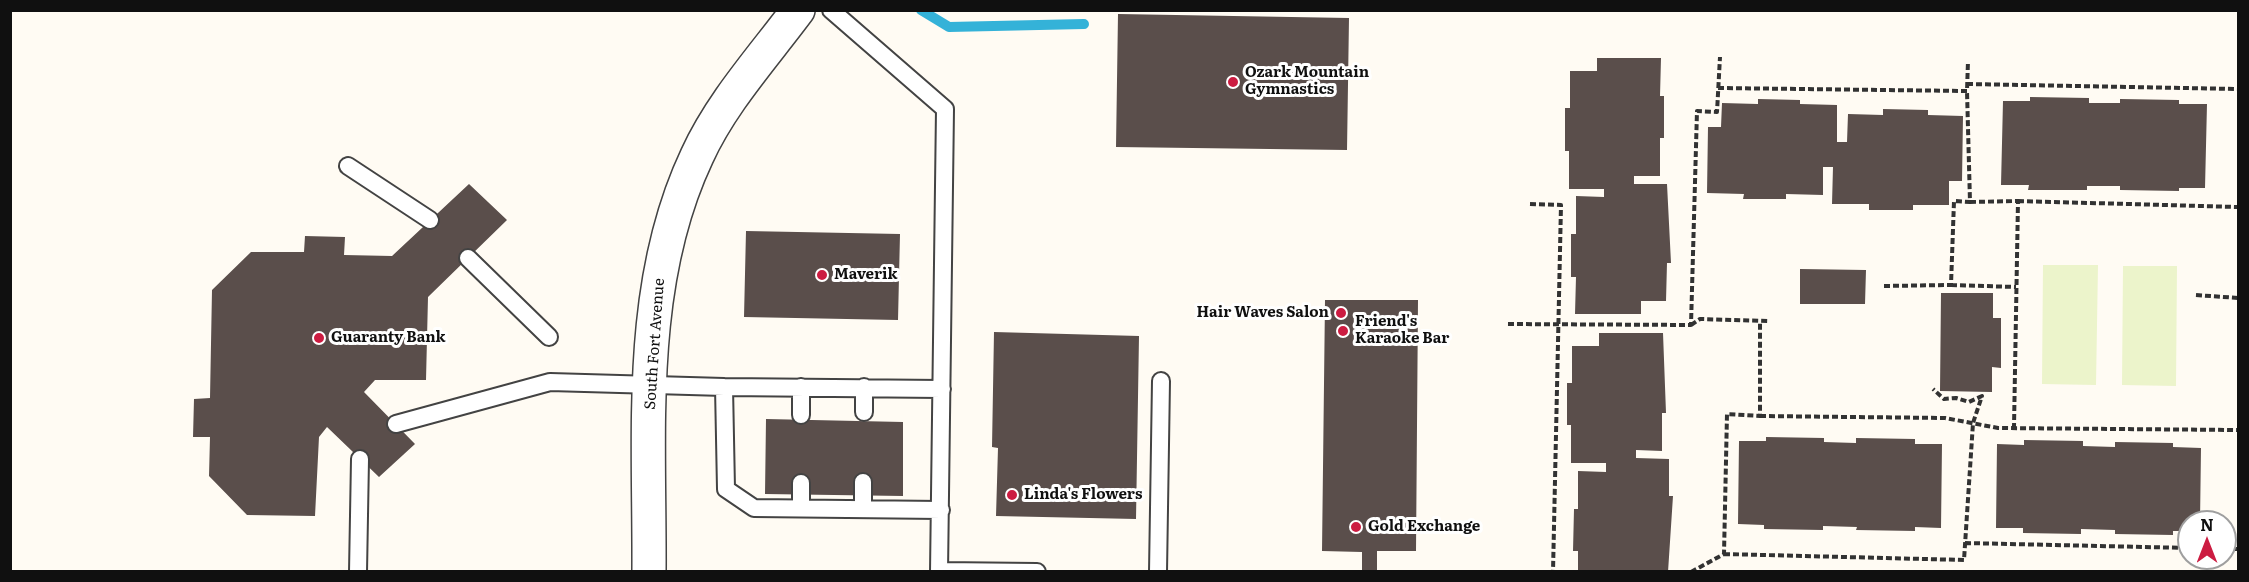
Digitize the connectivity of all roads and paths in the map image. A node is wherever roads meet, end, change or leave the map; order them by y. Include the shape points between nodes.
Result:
1 (798, 10) edge
2 (831, 10) edge
3 (1720, 57) dead end
4 (1968, 61) dead end
5 (1967, 84) junction
6 (1718, 88) junction
7 (2238, 89) edge
8 (1967, 92) junction
9 (348, 166) dead end
10 (2018, 201) junction
11 (1970, 202) junction
12 (1530, 204) dead end
13 (2238, 207) edge
14 (430, 220) dead end
15 (468, 258) dead end
16 (1951, 285) junction
17 (1884, 286) dead end
18 (2016, 288) junction
19 (2196, 295) dead end
20 (2238, 298) edge
21 (1760, 321) junction
22 (1768, 321) dead end
23 (1508, 324) dead end
24 (1557, 324) junction
25 (1691, 326) junction
26 (549, 337) dead end
27 (1161, 381) dead end
28 (651, 385) junction
29 (724, 387) junction
30 (801, 387) junction
31 (864, 387) junction
32 (942, 389) junction
33 (1933, 389) dead end
34 (864, 412) dead end
35 (801, 415) dead end
36 (1760, 416) junction
37 (1973, 423) junction
38 (396, 424) dead end
39 (2014, 427) junction
40 (2238, 430) edge
41 (360, 459) dead end
42 (863, 482) dead end
43 (801, 483) dead end
44 (801, 508) junction
45 (863, 509) junction
46 (940, 510) junction
47 (1965, 543) junction
48 (2177, 548) edge
49 (1724, 554) junction
50 (940, 571) edge
51 (358, 572) edge
52 (649, 572) edge
53 (1037, 572) edge
54 (1158, 572) edge
55 (1553, 572) edge
56 (1691, 572) edge

1 - 28 street, South Fort Avenue via 730,102 698,153 682,190 656,290
2 - 32 lane via 945,109
3 - 6 path
4 - 5 path
5 - 7 path
5 - 8 path
6 - 8 path
6 - 25 path via 1717,112 1696,111
8 - 11 path
9 - 14 lane
10 - 11 path
10 - 13 path
10 - 18 path
11 - 16 path via 1954,201
12 - 24 path via 1562,205
15 - 26 lane
16 - 17 path
16 - 18 path
18 - 39 path
19 - 20 path
21 - 22 path
21 - 25 path via 1700,319
21 - 36 path
23 - 24 path
24 - 25 path
24 - 55 path
27 - 54 lane
28 - 29 lane
28 - 38 lane via 550,382
28 - 52 street, South Fort Avenue
29 - 30 lane
29 - 44 lane via 726,489 754,508
30 - 31 lane
30 - 35 lane
31 - 32 lane
31 - 34 lane
32 - 46 lane
33 - 37 path via 1944,399 1969,402 1982,396
36 - 37 path via 1945,418
36 - 49 path via 1727,414
37 - 39 path
37 - 47 path
39 - 40 path
41 - 51 lane
42 - 45 lane
43 - 44 lane
44 - 45 lane
45 - 46 lane
46 - 50 lane
47 - 48 path
47 - 49 path via 1964,560
49 - 56 path
50 - 53 lane

